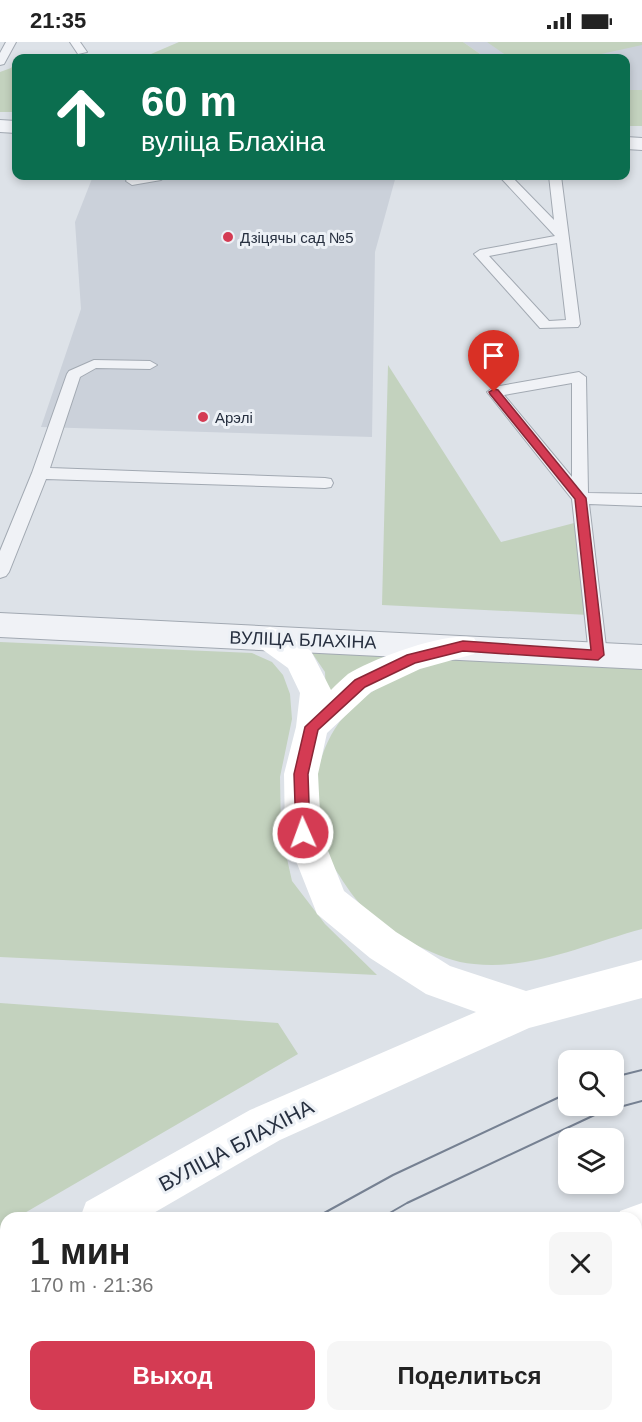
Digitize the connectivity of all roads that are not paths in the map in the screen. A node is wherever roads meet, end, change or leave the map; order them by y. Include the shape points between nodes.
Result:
1 (11, 42) edge
2 (75, 42) edge
3 (82, 52) dead end
4 (0, 62) edge
5 (138, 180) edge
6 (509, 180) edge
7 (556, 180) edge
8 (132, 181) dead end
9 (564, 238) junction
10 (150, 365) dead end
11 (40, 473) junction
12 (325, 483) dead end
13 (580, 498) junction
14 (642, 500) edge
15 (0, 572) edge
16 (0, 625) edge
17 (270, 639) junction
18 (463, 646) junction
19 (598, 655) junction
20 (642, 657) edge
21 (312, 727) junction
22 (642, 979) edge
23 (526, 1010) junction
24 (113, 1212) edge

1 - 4 lane
2 - 3 lane
5 - 8 lane
6 - 9 lane
7 - 9 lane
9 - 9 lane via 573,324 545,325 480,254
10 - 11 lane via 94,364 74,374
11 - 12 lane
11 - 15 lane
13 - 13 lane via 579,377 494,392 508,410
13 - 14 lane
13 - 19 lane
16 - 17 street, ВУЛІЦА БЛАХІНА
17 - 18 street, ВУЛІЦА БЛАХІНА
17 - 21 main road via 300,660 316,693
18 - 19 street, ВУЛІЦА БЛАХІНА
18 - 21 main road via 412,659 360,683
19 - 20 street, ВУЛІЦА БЛАХІНА
21 - 23 main road via 301,774 303,833 330,902 383,945 440,981
22 - 23 main road, ВУЛІЦА БЛАХІНА
23 - 24 main road, ВУЛІЦА БЛАХІНА via 265,1125

